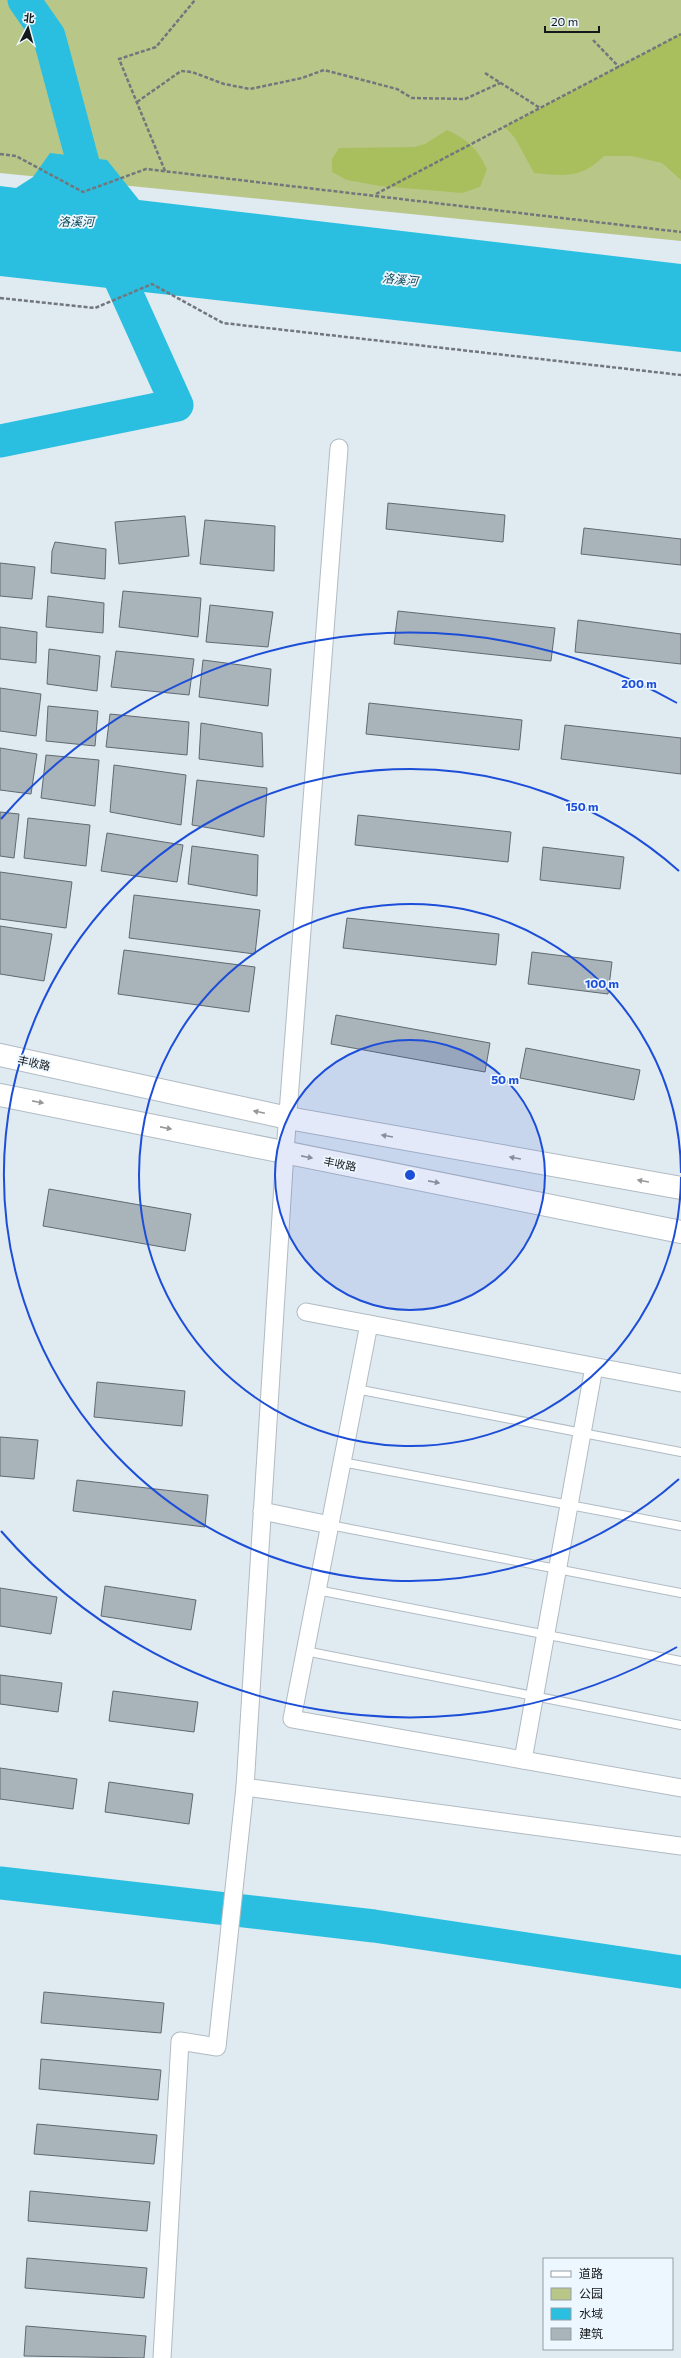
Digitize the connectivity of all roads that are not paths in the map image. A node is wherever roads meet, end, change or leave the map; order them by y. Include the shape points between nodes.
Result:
1 (339, 448) dead end
2 (0, 1055) edge
3 (0, 1095) edge
4 (288, 1118) junction
5 (285, 1152) junction
6 (681, 1188) edge
7 (681, 1232) edge
8 (306, 1312) dead end
9 (369, 1324) junction
10 (594, 1367) junction
11 (681, 1383) edge
12 (356, 1389) junction
13 (582, 1433) junction
14 (681, 1452) edge
15 (342, 1462) junction
16 (569, 1505) junction
17 (262, 1511) junction
18 (330, 1525) junction
19 (681, 1526) edge
20 (558, 1569) junction
21 (317, 1590) junction
22 (681, 1593) edge
23 (546, 1635) junction
24 (305, 1651) junction
25 (681, 1661) edge
26 (534, 1696) junction
27 (681, 1725) edge
28 (523, 1760) junction
29 (245, 1787) junction
30 (681, 1788) edge
31 (681, 1846) edge
32 (162, 2358) edge

1 - 4 street
4 -> 2 main road, 丰收路
3 -> 5 main road, 丰收路
4 - 5 street
6 -> 4 main road, 丰收路
5 -> 7 main road, 丰收路
5 - 17 street
8 - 9 street
9 - 10 street
9 - 12 street
10 - 11 street
10 - 13 street
12 - 13 lane
12 - 15 street
13 - 14 lane
13 - 16 street
15 - 16 lane
15 - 18 street
16 - 19 lane
16 - 20 street
17 - 18 street
17 - 29 street
18 - 20 lane
18 - 21 street
20 - 22 lane
20 - 23 street
21 - 23 lane
21 - 24 street
23 - 25 lane
23 - 26 street
24 - 26 lane
24 - 28 street via 292,1719
26 - 27 lane
26 - 28 street
28 - 30 street
29 - 31 street
29 - 32 street via 217,2047 180,2041

